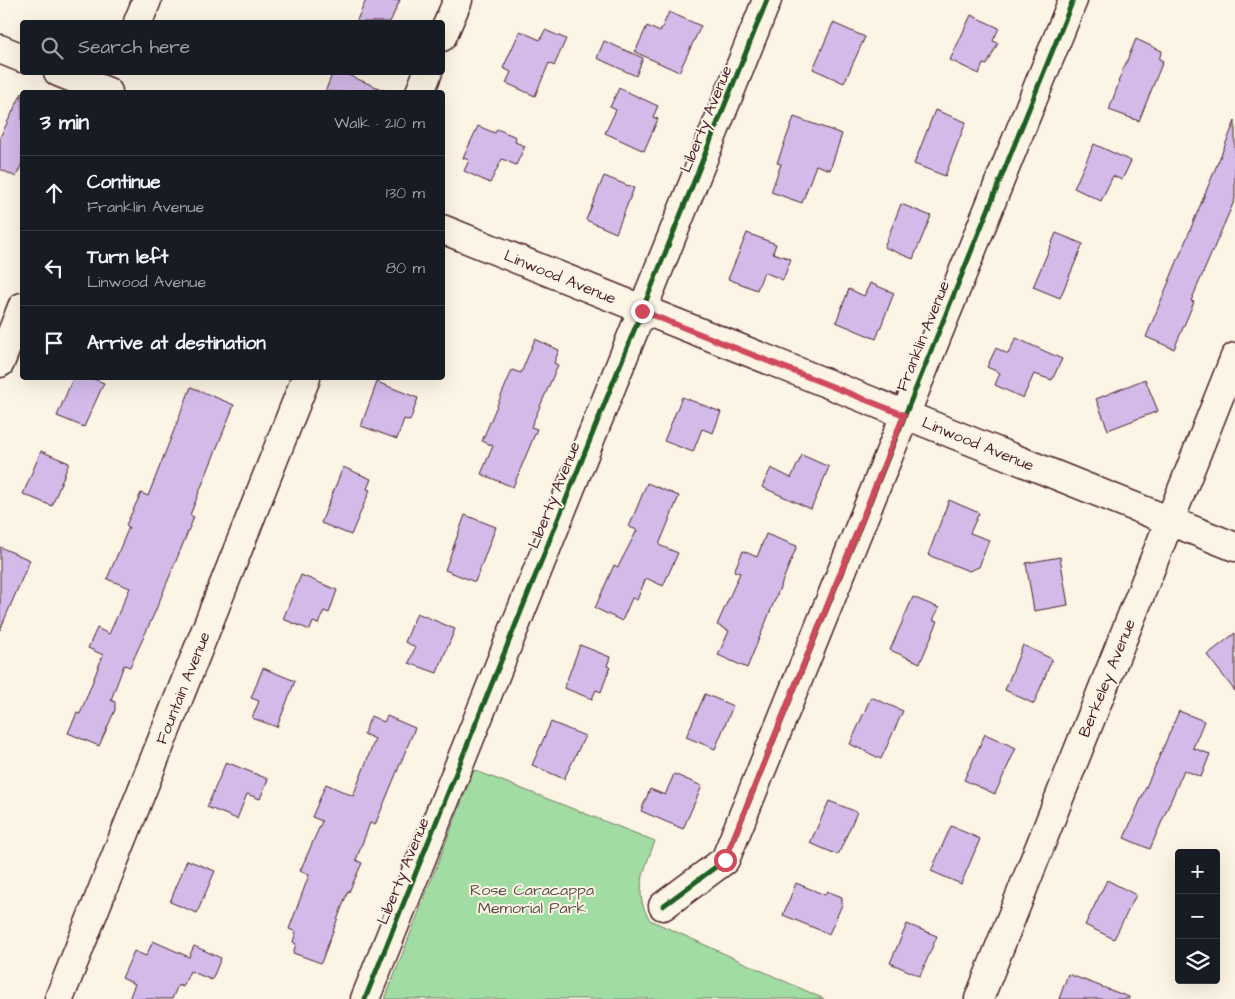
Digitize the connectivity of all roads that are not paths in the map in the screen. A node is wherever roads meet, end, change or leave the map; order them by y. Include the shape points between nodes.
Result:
1 (147, 0) edge
2 (458, 0) edge
3 (767, 0) edge
4 (1073, 0) edge
5 (139, 20) edge
6 (445, 30) edge
7 (0, 49) edge
8 (20, 57) edge
9 (66, 75) edge
10 (116, 75) edge
11 (427, 75) edge
12 (104, 90) edge
13 (110, 90) edge
14 (421, 90) edge
15 (445, 230) edge
16 (642, 311) junction
17 (20, 312) edge
18 (1235, 357) edge
19 (0, 362) edge
20 (305, 380) edge
21 (904, 415) junction
22 (1170, 520) junction
23 (1235, 547) edge
24 (663, 906) dead end
25 (59, 999) edge
26 (365, 999) edge
27 (979, 999) edge

1 - 5 street
2 - 6 street
3 - 16 street, Liberty Avenue
4 - 21 street, Franklin Avenue
7 - 8 street
9 - 12 street
10 - 13 street
11 - 14 street
15 - 16 street, Linwood Avenue
16 - 21 street, Linwood Avenue
16 - 26 street, Liberty Avenue
17 - 19 street
18 - 22 street, Berkeley Avenue
20 - 25 street, Fountain Avenue
21 - 22 street, Linwood Avenue
21 - 24 street, Franklin Avenue via 725,860
22 - 23 street, Linwood Avenue
22 - 27 street, Berkeley Avenue

